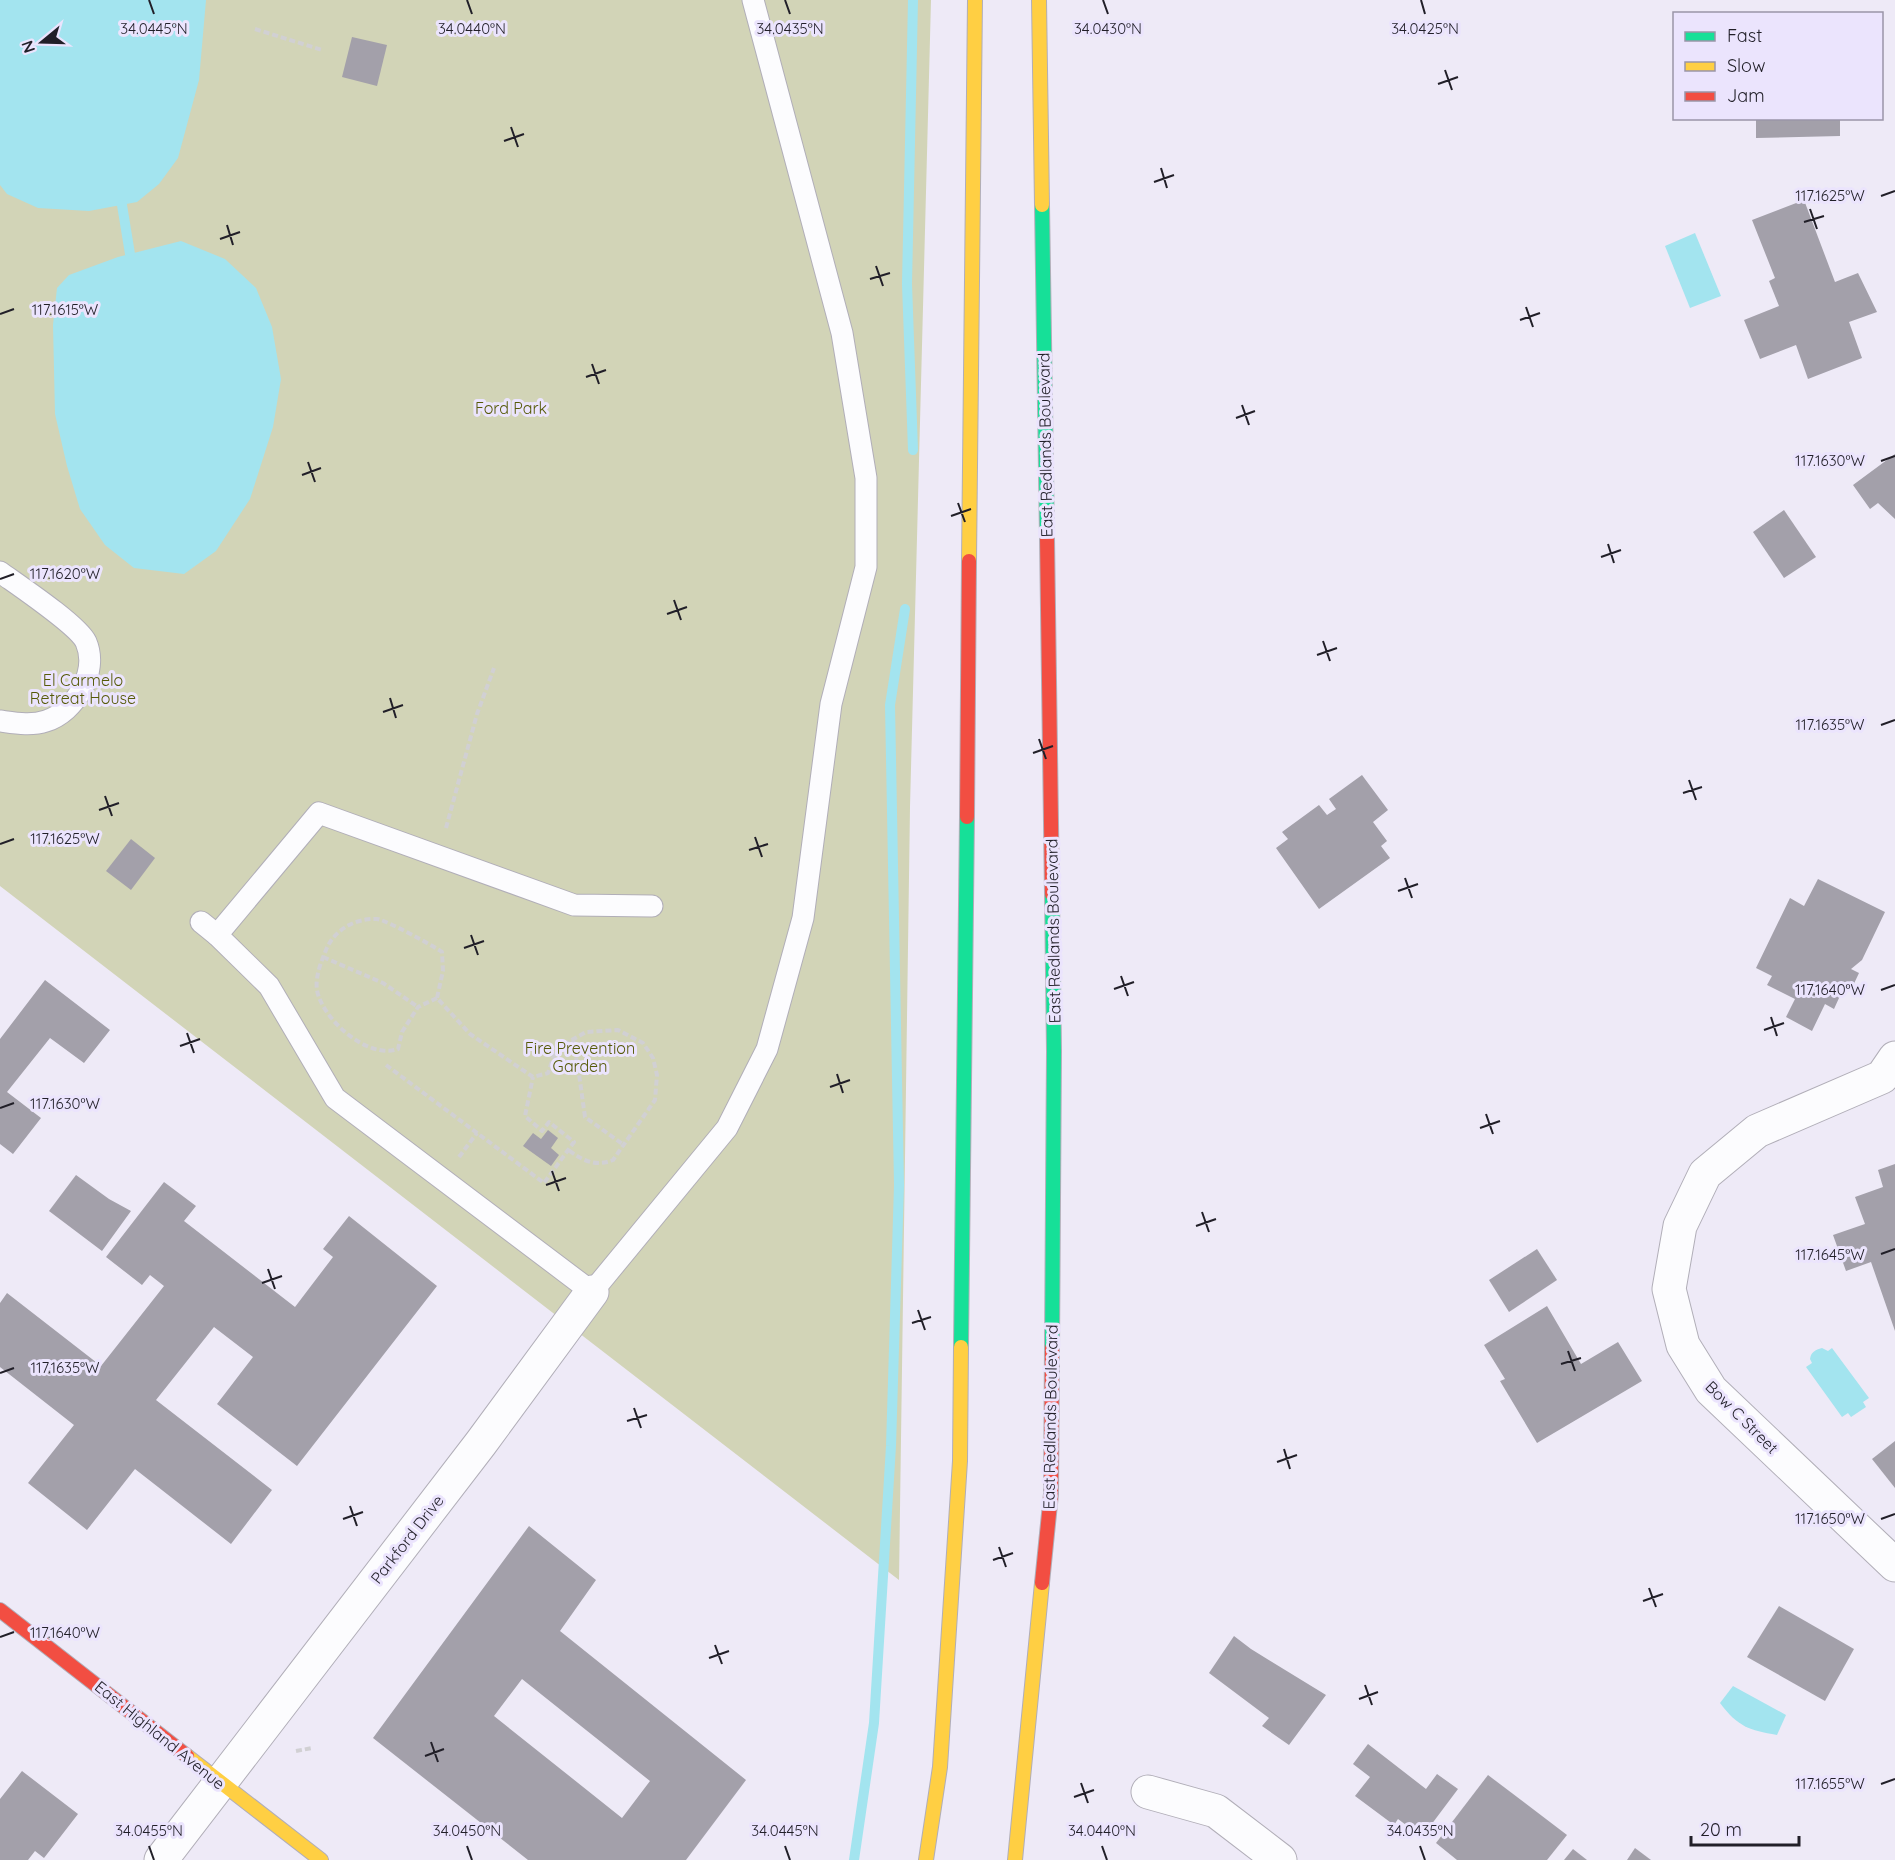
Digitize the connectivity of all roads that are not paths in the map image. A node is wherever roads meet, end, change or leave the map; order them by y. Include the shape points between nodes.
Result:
1 (753, 0) edge
2 (975, 0) edge
3 (1039, 0) edge
4 (0, 572) edge
5 (0, 721) edge
6 (652, 906) dead end
7 (201, 922) dead end
8 (218, 935) junction
9 (1895, 1058) edge
10 (591, 1292) junction
11 (1895, 1565) edge
12 (0, 1611) edge
13 (219, 1783) junction
14 (1148, 1792) dead end
15 (161, 1860) edge
16 (321, 1860) edge
17 (926, 1860) edge
18 (1016, 1860) edge
19 (1280, 1860) edge

1 - 10 lane via 842,333 866,478 866,567 831,704 802,918 767,1049 727,1128
2 - 17 main road via 960,1461 940,1767
3 - 18 main road, East Redlands Boulevard via 1054,1051 1050,1494
4 - 5 lane via 68,622 86,642 90,662 76,699 63,712 46,721
6 - 8 lane via 574,905 319,813
7 - 8 lane
8 - 10 lane via 269,986 335,1098
9 - 11 street, Bow C Street via 1882,1077 1757,1131 1704,1174 1680,1226 1669,1289 1683,1345 1711,1390
10 - 13 street, Parkford Drive via 481,1443
12 - 13 main road, East Highland Avenue
13 - 15 street, Parkford Drive
13 - 16 main road, East Highland Avenue
14 - 19 street via 1216,1811

